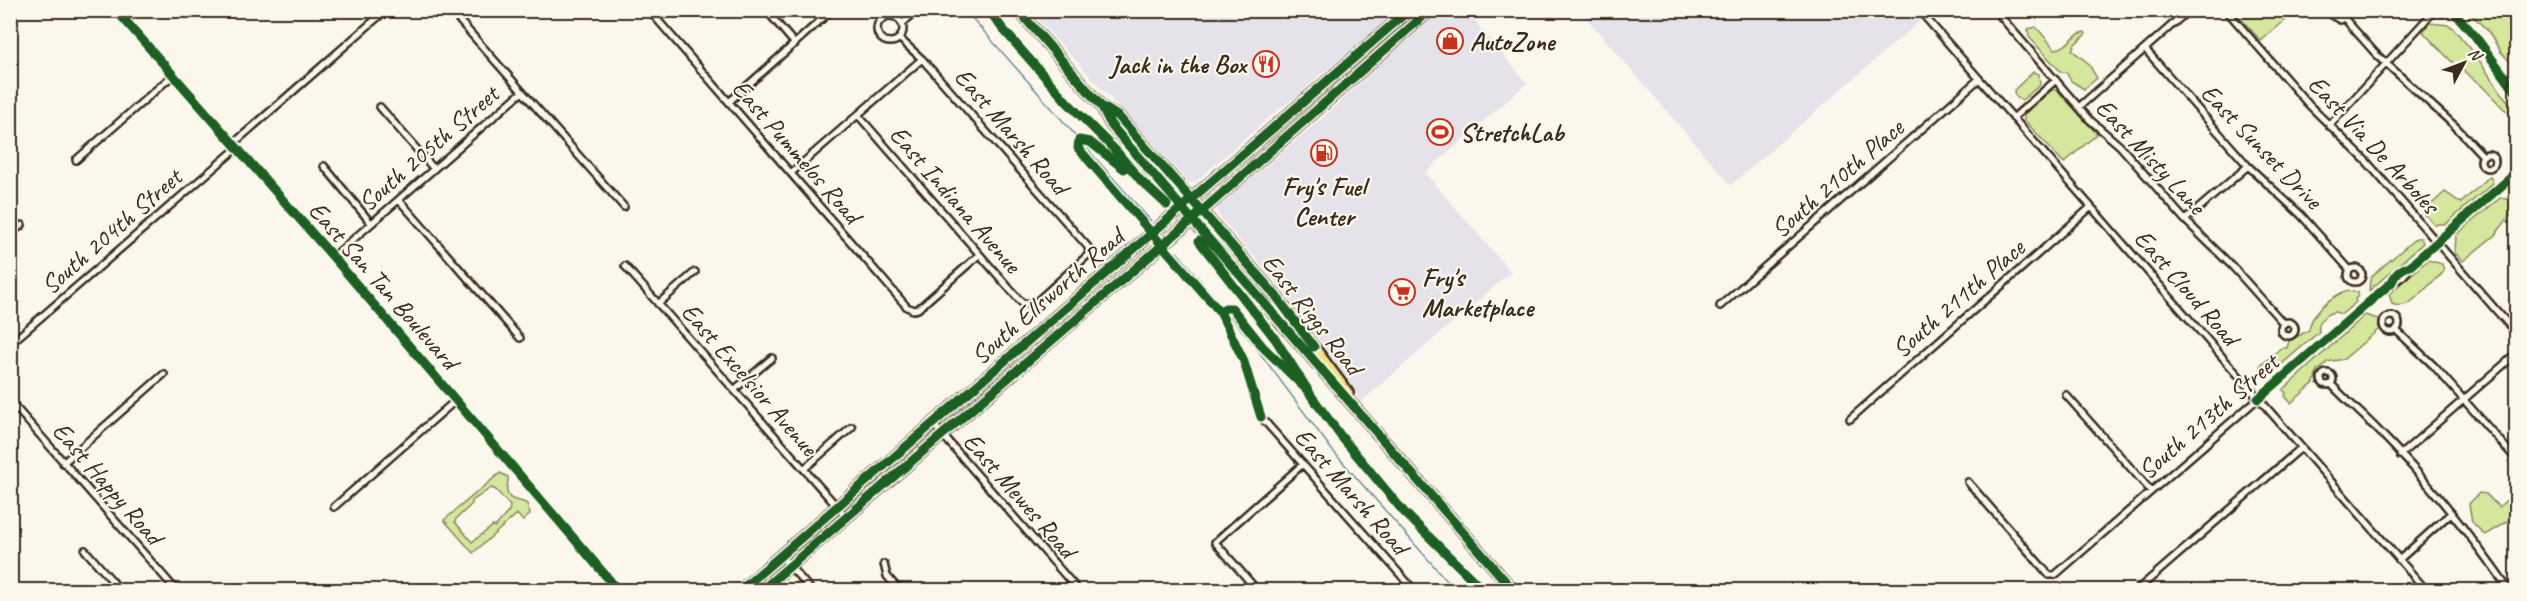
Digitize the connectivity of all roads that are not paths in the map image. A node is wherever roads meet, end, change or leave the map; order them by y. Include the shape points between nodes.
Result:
1 (116, 10) edge
2 (138, 10) edge
3 (386, 10) edge
4 (649, 10) edge
5 (766, 10) edge
6 (832, 10) edge
7 (877, 10) edge
8 (906, 10) edge
9 (925, 10) edge
10 (1018, 10) edge
11 (1409, 10) edge
12 (1430, 10) edge
13 (1919, 10) edge
14 (1995, 10) edge
15 (2076, 10) edge
16 (2087, 10) edge
17 (2188, 10) edge
18 (2226, 10) edge
19 (2332, 10) edge
20 (2346, 10) edge
21 (2435, 10) edge
22 (2451, 10) edge
23 (451, 12) edge
24 (897, 18) junction
25 (2344, 18) junction
26 (883, 19) junction
27 (125, 22) junction
28 (902, 24) junction
29 (900, 39) junction
30 (795, 44) junction
31 (2145, 48) junction
32 (922, 59) junction
33 (2386, 64) junction
34 (173, 75) junction
35 (1979, 79) junction
36 (2056, 80) junction
37 (522, 92) junction
38 (2517, 92) edge
39 (729, 102) junction
40 (380, 107) dead end
41 (1102, 107) junction
42 (2079, 107) junction
43 (858, 115) junction
44 (2013, 118) junction
45 (2329, 126) junction
46 (235, 146) junction
47 (2483, 156) dead end
48 (76, 160) dead end
49 (2248, 165) junction
50 (324, 166) dead end
51 (434, 169) junction
52 (791, 173) junction
53 (2517, 173) edge
54 (1190, 199) junction
55 (399, 200) junction
56 (624, 207) dead end
57 (1181, 207) junction
58 (2091, 207) junction
59 (1201, 212) junction
60 (1193, 219) junction
61 (2185, 220) junction
62 (371, 223) junction
63 (22, 225) dead end
64 (10, 234) edge
65 (2438, 242) junction
66 (979, 255) junction
67 (333, 257) junction
68 (625, 266) dead end
69 (2350, 270) dead end
70 (695, 272) dead end
71 (658, 304) junction
72 (1028, 306) joint
73 (1720, 306) dead end
74 (2284, 324) dead end
75 (2396, 330) dead end
76 (2517, 333) edge
77 (520, 338) dead end
78 (10, 344) edge
79 (2517, 354) edge
80 (772, 358) dead end
81 (164, 374) dead end
82 (2331, 384) dead end
83 (734, 390) junction
84 (2066, 395) dead end
85 (2258, 399) junction
86 (456, 400) junction
87 (2464, 400) junction
88 (10, 402) edge
89 (1261, 417) dead end
90 (1850, 419) dead end
91 (933, 424) junction
92 (852, 428) dead end
93 (942, 435) junction
94 (1387, 446) junction
95 (2301, 448) junction
96 (2400, 455) junction
97 (2517, 459) edge
98 (63, 463) junction
99 (1303, 464) junction
100 (804, 469) junction
101 (1968, 482) dead end
102 (2151, 491) junction
103 (334, 507) dead end
104 (838, 507) junction
105 (2451, 513) junction
106 (847, 518) junction
107 (84, 550) dead end
108 (781, 556) junction
109 (2399, 560) junction
110 (884, 564) dead end
111 (790, 567) junction
112 (612, 583) junction
113 (120, 591) edge
114 (176, 591) edge
115 (603, 591) edge
116 (618, 591) edge
117 (741, 591) edge
118 (762, 591) edge
119 (811, 591) edge
120 (899, 591) edge
121 (1078, 591) edge
122 (1257, 591) edge
123 (1414, 591) edge
124 (1513, 591) edge
125 (2136, 591) edge
126 (2426, 591) edge
127 (2509, 591) edge

1 - 27 street, East San Tan Boulevard
2 - 27 street
3 - 46 street, South 204th Street
4 - 39 street, East Pummelos Road
5 - 30 street
6 - 30 street
7 - 26 street, East Marsh Road
8 - 24 street
9 - 28 street
10 - 41 main road, East Riggs Road
11 - 54 main road, South Ellsworth Road
12 - 59 main road, South Ellsworth Road
13 - 35 street, East Cloud Road
14 - 36 street, East Misty Lane
15 - 16 street via 2081,14
17 - 31 street
18 - 45 street, East Via De Arboles
19 - 25 street via 2335,18
20 - 25 street
21 - 22 street
21 - 33 street
22 - 38 street
23 - 37 street
24 - 26 street
24 - 28 street
25 - 33 street
26 - 29 street, East Marsh Road via 878,26 880,38 888,42
27 - 34 street, East San Tan Boulevard
28 - 29 street
29 - 32 street, East Marsh Road
30 - 39 street
31 - 42 street
31 - 49 street, East Sunset Drive
32 - 43 street
32 - 72 street, East Marsh Road via 1088,247 1089,254
33 - 45 street
33 - 47 street
34 - 46 street, East San Tan Boulevard
34 - 48 street
35 - 44 street, East Cloud Road
35 - 73 street, South 210th Place
36 - 42 street, East Misty Lane
36 - 44 street
37 - 51 street, South 205th Street
37 - 56 street
39 - 52 street, East Pummelos Road
40 - 51 street
41 - 54 main road, East Riggs Road via 1119,117
41 - 57 main road, East Riggs Road via 1111,125
42 - 61 street, East Misty Lane via 2120,146
43 - 52 street
43 - 66 street, East Indiana Avenue
44 - 58 street, East Cloud Road
45 - 65 street, East Via De Arboles via 2359,152
46 - 67 street, East San Tan Boulevard
46 - 78 street, South 204th Street
49 - 61 street
49 - 69 street, East Sunset Drive via 2301,215
50 - 62 street
51 - 55 street, South 205th Street
52 - 66 street, East Pummelos Road via 913,310
53 - 65 street, South 213th Street
54 - 57 main road, South Ellsworth Road
54 - 59 main road, East Riggs Road
55 - 62 street, South 205th Street
55 - 77 street
57 - 60 main road, East Riggs Road
57 - 91 main road, South Ellsworth Road
58 - 85 street, East Cloud Road
58 - 90 street, South 211th Place
59 - 60 main road, South Ellsworth Road
59 - 94 main road, East Riggs Road via 1276,296
60 - 93 main road, South Ellsworth Road
60 - 94 main road, East Riggs Road
61 - 74 street, East Misty Lane
62 - 67 street, South 205th Street
63 - 64 street
65 - 76 street, East Via De Arboles
65 - 85 street, South 213th Street via 2399,280
66 - 72 street, East Indiana Avenue via 1015,297
67 - 86 street, East San Tan Boulevard
68 - 71 street, East Excelsior Avenue
70 - 71 street
71 - 83 street, East Excelsior Avenue
75 - 87 street
79 - 87 street
80 - 83 street
81 - 98 street
82 - 96 street
83 - 100 street, East Excelsior Avenue
84 - 102 street
85 - 95 street, East Cloud Road
85 - 102 street, South 213th Street
86 - 103 street
86 - 112 street, East San Tan Boulevard
87 - 96 street
87 - 97 street
88 - 98 street, East Happy Road
89 - 99 street, East Marsh Road
91 - 93 street, East Mewes Road
91 - 104 main road, South Ellsworth Road
92 - 100 street
93 - 106 main road, South Ellsworth Road
93 - 121 street, East Mewes Road
94 - 124 main road, East Riggs Road
95 - 109 street, East Cloud Road
95 - 125 street
96 - 105 street
98 - 114 street, East Happy Road
99 - 122 street via 1215,542
99 - 123 street, East Marsh Road
100 - 104 street, East Excelsior Avenue
101 - 102 street, South 213th Street via 2049,575 2055,575
104 - 106 street, East Excelsior Avenue
104 - 108 main road, South Ellsworth Road
105 - 109 street
105 - 127 street
106 - 111 main road, South Ellsworth Road
107 - 113 street
108 - 111 street
108 - 117 main road, South Ellsworth Road
109 - 126 street, East Cloud Road
110 - 120 street via 887,576
111 - 118 main road, South Ellsworth Road
111 - 119 street
112 - 115 street
112 - 116 street, East San Tan Boulevard

